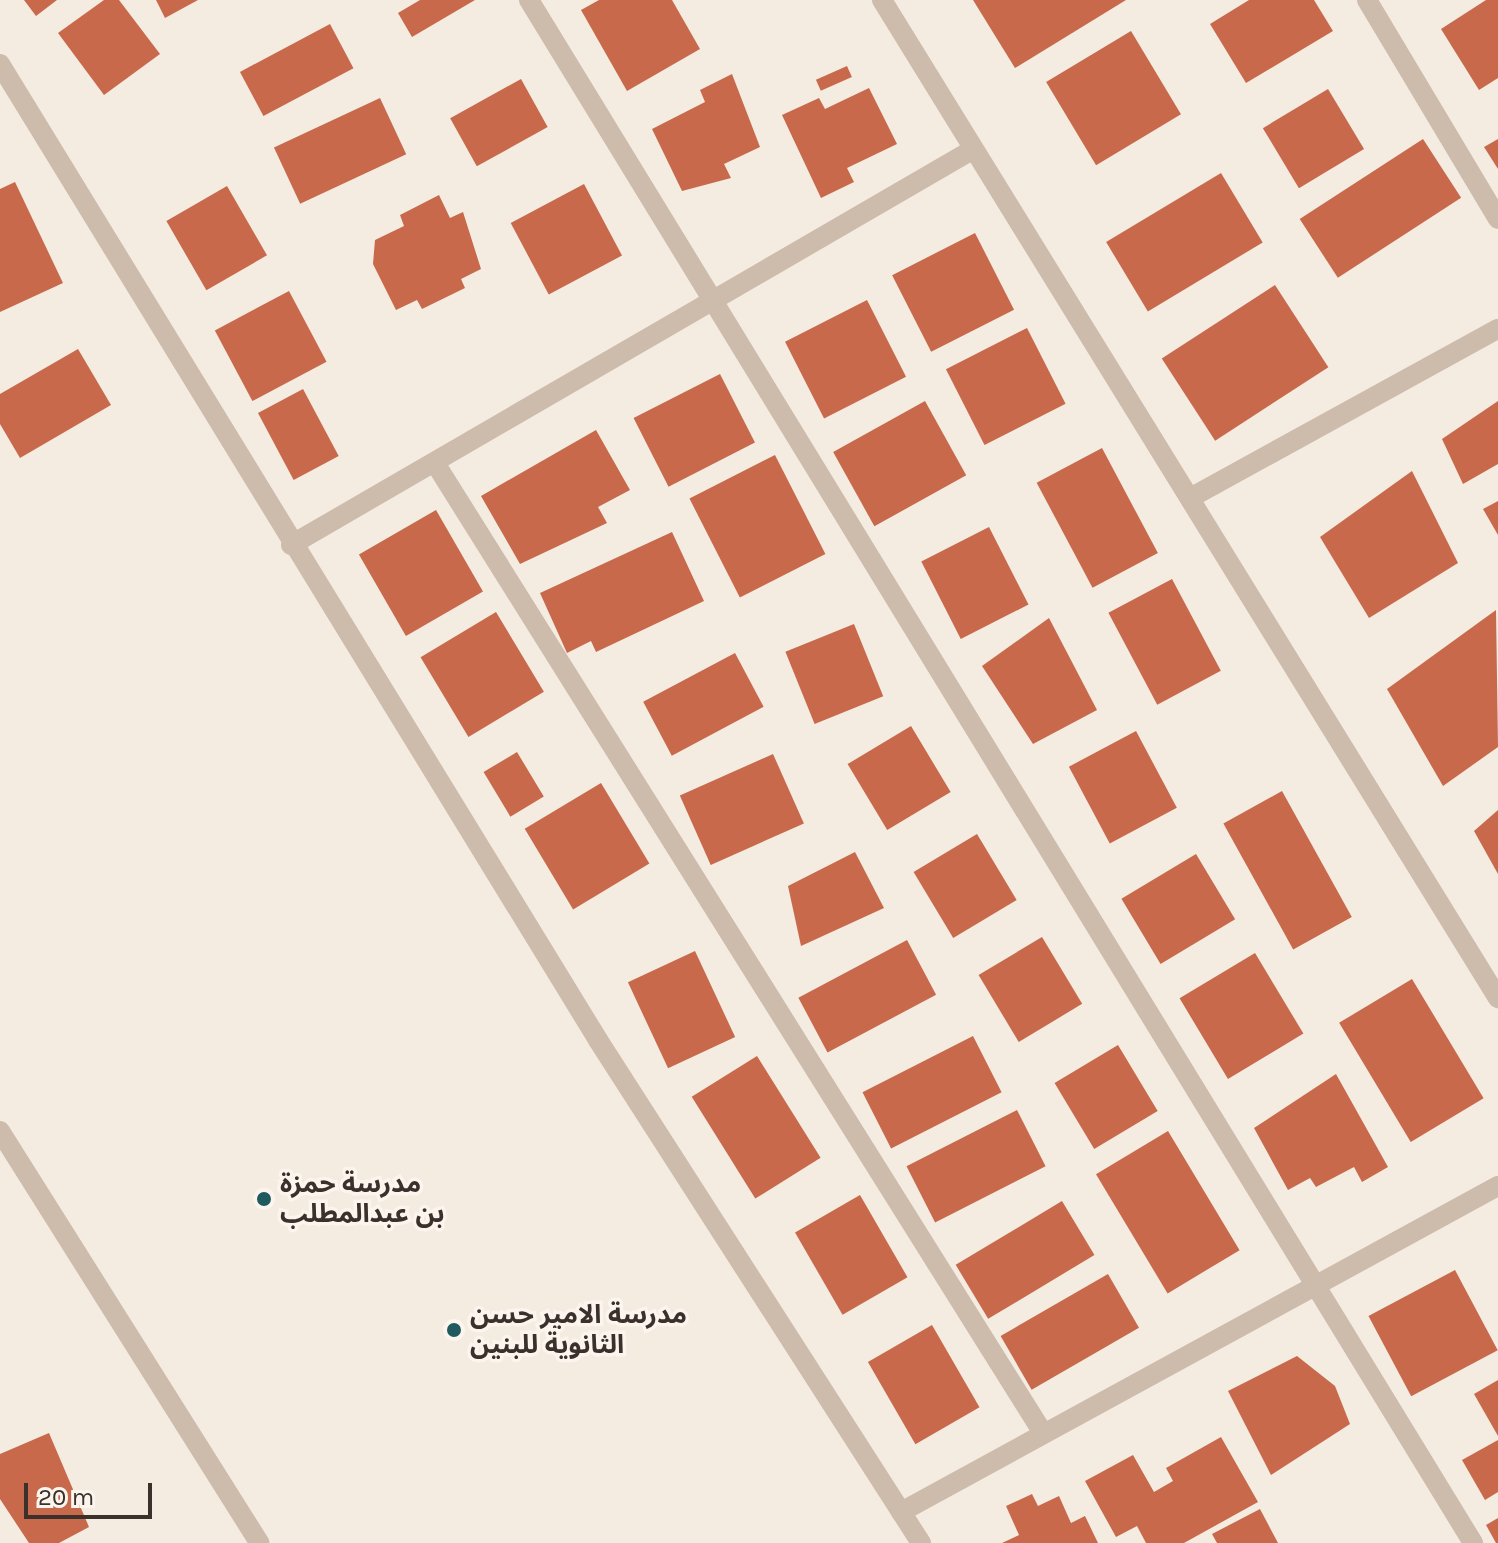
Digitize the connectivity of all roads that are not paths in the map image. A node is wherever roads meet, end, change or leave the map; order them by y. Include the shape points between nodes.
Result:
1 (529, 0) edge
2 (882, 0) edge
3 (1367, 0) edge
4 (0, 64) edge
5 (972, 150) junction
6 (1498, 219) edge
7 (713, 304) junction
8 (1498, 329) edge
9 (435, 463) junction
10 (1190, 498) junction
11 (291, 545) junction
12 (1498, 998) edge
13 (0, 1131) edge
14 (1498, 1186) edge
15 (1311, 1285) junction
16 (1043, 1433) junction
17 (901, 1512) junction
18 (259, 1543) edge
19 (921, 1543) edge
20 (1473, 1543) edge

1 - 7 street
2 - 5 street
3 - 6 street
4 - 11 street
5 - 7 street
5 - 10 street
7 - 9 street
7 - 15 street
8 - 10 street
9 - 11 street
9 - 16 street
10 - 12 street
11 - 17 street
13 - 18 street
14 - 15 street
15 - 16 street
15 - 20 street
16 - 17 street
17 - 19 street

